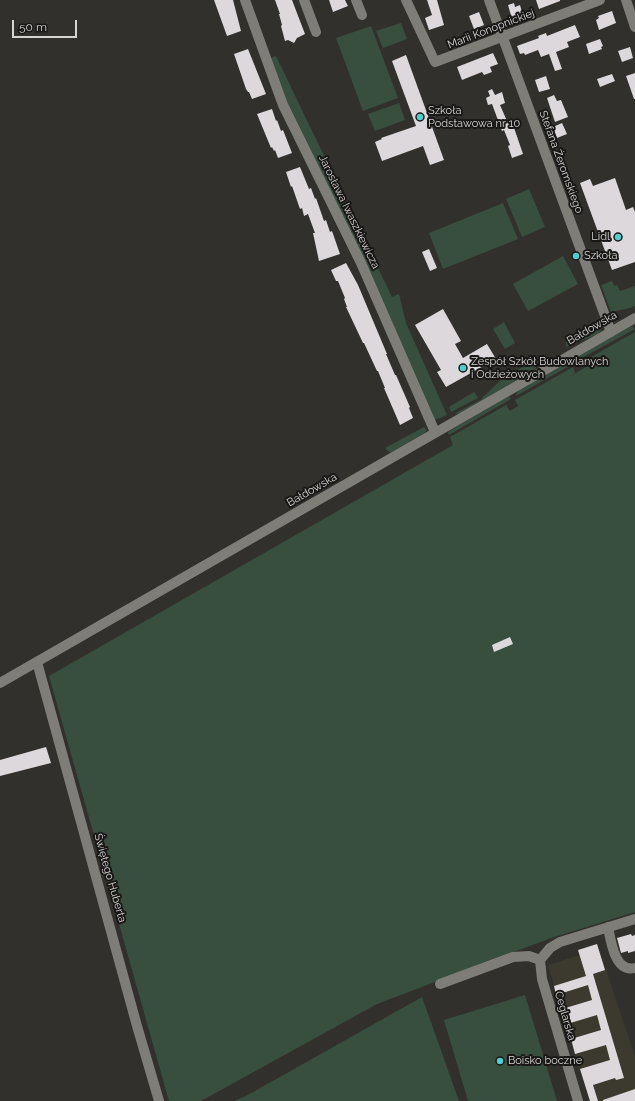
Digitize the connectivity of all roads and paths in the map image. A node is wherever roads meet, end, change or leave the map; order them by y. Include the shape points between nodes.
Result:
1 (245, 0) edge
2 (304, 0) edge
3 (356, 0) edge
4 (406, 0) edge
5 (489, 0) edge
6 (600, 0) edge
7 (626, 0) edge
8 (362, 15) dead end
9 (635, 27) edge
10 (316, 32) dead end
11 (502, 37) junction
12 (635, 318) edge
13 (611, 332) junction
14 (435, 432) junction
15 (37, 662) junction
16 (0, 683) edge
17 (635, 919) edge
18 (608, 927) junction
19 (540, 960) junction
20 (635, 968) edge
21 (440, 984) dead end
22 (159, 1101) edge
23 (578, 1101) edge

1 - 14 street, Jarosława Iwaszkiewicza via 281,100 361,263
2 - 10 street
3 - 8 street
4 - 11 street, Marii Konopnickiej via 435,62
5 - 11 street, Stefana Żeromskiego
6 - 11 street, Marii Konopnickiej
7 - 9 street
11 - 13 street, Stefana Żeromskiego
12 - 13 street, Bałdowska
13 - 14 street, Bałdowska
14 - 15 street, Bałdowska
15 - 16 street, Bałdowska
15 - 22 street, Świętego Huberta
17 - 18 street
18 - 19 street via 560,942 550,948
18 - 20 street via 618,963 624,968
19 - 21 street via 529,956 513,957
19 - 23 street, Ceglarska via 542,979

